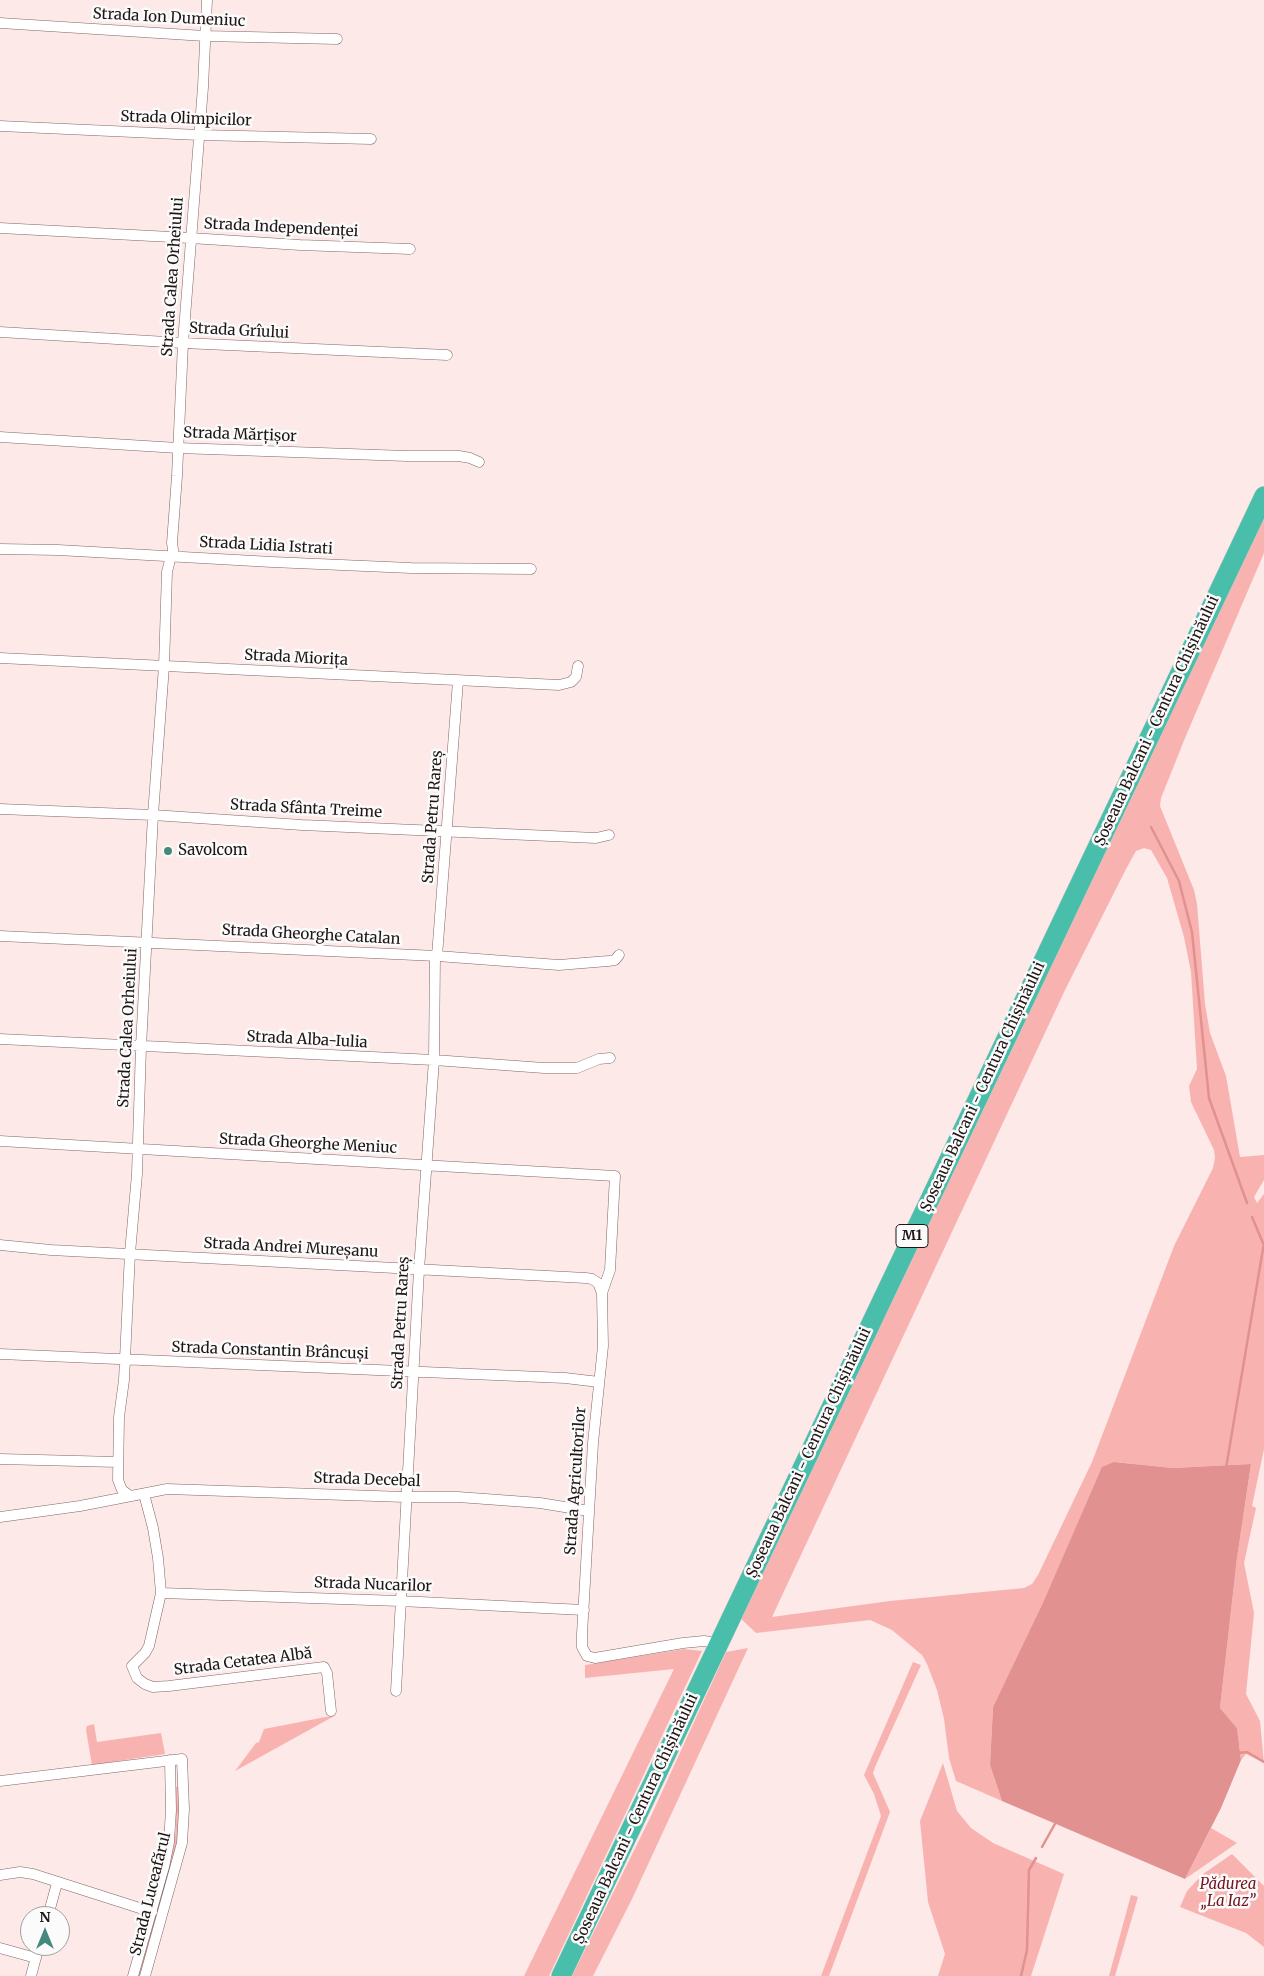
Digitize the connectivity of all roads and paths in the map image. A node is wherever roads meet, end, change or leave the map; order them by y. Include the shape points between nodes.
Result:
1 (207, 0) edge
2 (0, 23) edge
3 (205, 36) junction
4 (337, 39) dead end
5 (0, 126) edge
6 (199, 136) junction
7 (371, 138) dead end
8 (0, 228) edge
9 (190, 238) junction
10 (410, 249) dead end
11 (0, 332) edge
12 (183, 343) junction
13 (447, 355) dead end
14 (0, 437) edge
15 (178, 448) junction
16 (479, 462) dead end
17 (1264, 496) edge
18 (0, 548) edge
19 (172, 556) junction
20 (531, 569) dead end
21 (0, 658) edge
22 (164, 666) junction
23 (578, 666) dead end
24 (458, 681) junction
25 (0, 809) edge
26 (153, 815) junction
27 (446, 830) junction
28 (609, 835) dead end
29 (0, 936) edge
30 (146, 942) junction
31 (619, 955) dead end
32 (436, 956) junction
33 (0, 1038) edge
34 (141, 1047) junction
35 (610, 1058) dead end
36 (434, 1060) junction
37 (0, 1141) edge
38 (138, 1149) junction
39 (426, 1166) junction
40 (615, 1176) joint
41 (0, 1245) edge
42 (130, 1254) junction
43 (419, 1270) junction
44 (602, 1293) junction
45 (0, 1354) edge
46 (125, 1361) junction
47 (414, 1372) junction
48 (599, 1382) junction
49 (0, 1459) edge
50 (117, 1462) junction
51 (144, 1494) junction
52 (130, 1496) junction
53 (405, 1497) junction
54 (589, 1511) junction
55 (0, 1517) edge
56 (161, 1593) junction
57 (400, 1601) junction
58 (584, 1610) junction
59 (719, 1643) junction
60 (396, 1691) dead end
61 (331, 1710) dead end
62 (170, 1760) junction
63 (0, 1781) edge
64 (0, 1875) edge
65 (57, 1883) junction
66 (51, 1906) edge
67 (152, 1912) junction
68 (0, 1948) edge
69 (36, 1958) joint
70 (30, 1976) edge
71 (133, 1976) edge
72 (145, 1976) edge
73 (561, 1976) edge

1 - 3 street, Strada Calea Orheiului
2 - 3 street, Strada Ion Dumeniuc
3 - 4 street, Strada Ion Dumeniuc
3 - 6 street, Strada Calea Orheiului
5 - 6 street, Strada Olimpicilor
6 - 7 street, Strada Olimpicilor
6 - 9 street, Strada Calea Orheiului
8 - 9 street, Strada Independenței
9 - 10 street, Strada Independenței
9 - 12 street, Strada Calea Orheiului
11 - 12 street, Strada Grîului
12 - 13 street, Strada Grîului
12 - 15 street, Strada Calea Orheiului
14 - 15 street, Strada Mărțișor
15 - 16 street, Strada Mărțișor via 459,456
15 - 19 street, Strada Calea Orheiului
17 - 59 highway, Șoseaua Balcani - Centura Chișinăului / M1
18 - 19 street, Strada Lidia Istrati
19 - 20 street, Strada Lidia Istrati via 419,568
19 - 22 street, Strada Calea Orheiului via 167,572
21 - 22 street, Strada Miorița
22 - 24 street, Strada Miorița
22 - 26 street, Strada Calea Orheiului
23 - 24 street, Strada Miorița via 576,677 571,682 559,685
24 - 27 street, Strada Petru Rareș
25 - 26 street, Strada Sfânta Treime
26 - 27 street, Strada Sfânta Treime
26 - 30 street, Strada Calea Orheiului
27 - 28 street, Strada Sfânta Treime via 596,838
27 - 32 street, Strada Petru Rareș
29 - 30 street, Strada Gheorghe Catalan
30 - 32 street, Strada Gheorghe Catalan
30 - 34 street, Strada Calea Orheiului
31 - 32 street, Strada Gheorghe Catalan via 615,960 560,965
32 - 36 street, Strada Petru Rareș
33 - 34 street, Strada Alba-Iulia
34 - 36 street, Strada Alba-Iulia
34 - 38 street, Strada Calea Orheiului
35 - 36 street, Strada Alba-Iulia via 577,1068
36 - 39 street, Strada Petru Rareș
37 - 38 street, Strada Gheorghe Meniuc
38 - 39 street, Strada Gheorghe Meniuc
38 - 42 street, Strada Calea Orheiului
39 - 40 street, Strada Gheorghe Meniuc
39 - 43 street, Strada Petru Rareș
40 - 44 street, Strada Agricultorilor via 610,1270
41 - 42 street, Strada Andrei Mureșanu
42 - 43 street, Strada Andrei Mureșanu
42 - 46 street, Strada Calea Orheiului
43 - 44 street, Strada Andrei Mureșanu via 592,1279 598,1282
43 - 47 street, Strada Petru Rareș
44 - 48 street, Strada Agricultorilor via 603,1346
45 - 46 street, Strada Constantin Brâncuși
46 - 47 street, Strada Constantin Brâncuși
46 - 50 street, Strada Calea Orheiului
47 - 48 street, Strada Constantin Brâncuși
47 - 53 street, Strada Petru Rareș
48 - 54 street, Strada Agricultorilor
49 - 50 street
50 - 52 street, Strada Calea Orheiului via 118,1480 122,1490
51 - 52 street, Strada Decebal
51 - 53 street, Strada Decebal via 167,1489 212,1489
51 - 56 street via 154,1528
52 - 55 street, Strada Decebal
53 - 54 street, Strada Decebal via 481,1498
53 - 57 street, Strada Petru Rareș
54 - 58 street, Strada Agricultorilor
56 - 57 street, Strada Nucarilor
56 - 61 street, Strada Cetatea Albă via 149,1646 132,1666 137,1678 145,1684 153,1687 324,1667
57 - 58 street, Strada Nucarilor
57 - 60 street, Strada Petru Rareș
58 - 59 street, Strada Agricultorilor via 582,1647 587,1656 595,1658 683,1643
59 - 73 highway, Șoseaua Balcani - Centura Chișinăului / M1
62 - 63 street
62 - 67 street, Strada Luceafărul via 172,1810 169,1842
62 - 72 street, Strada Luceafărul via 182,1759 182,1843
64 - 65 street via 25,1872
65 - 66 street
65 - 67 street
67 - 71 street, Strada Luceafărul
68 - 69 street
69 - 70 street

